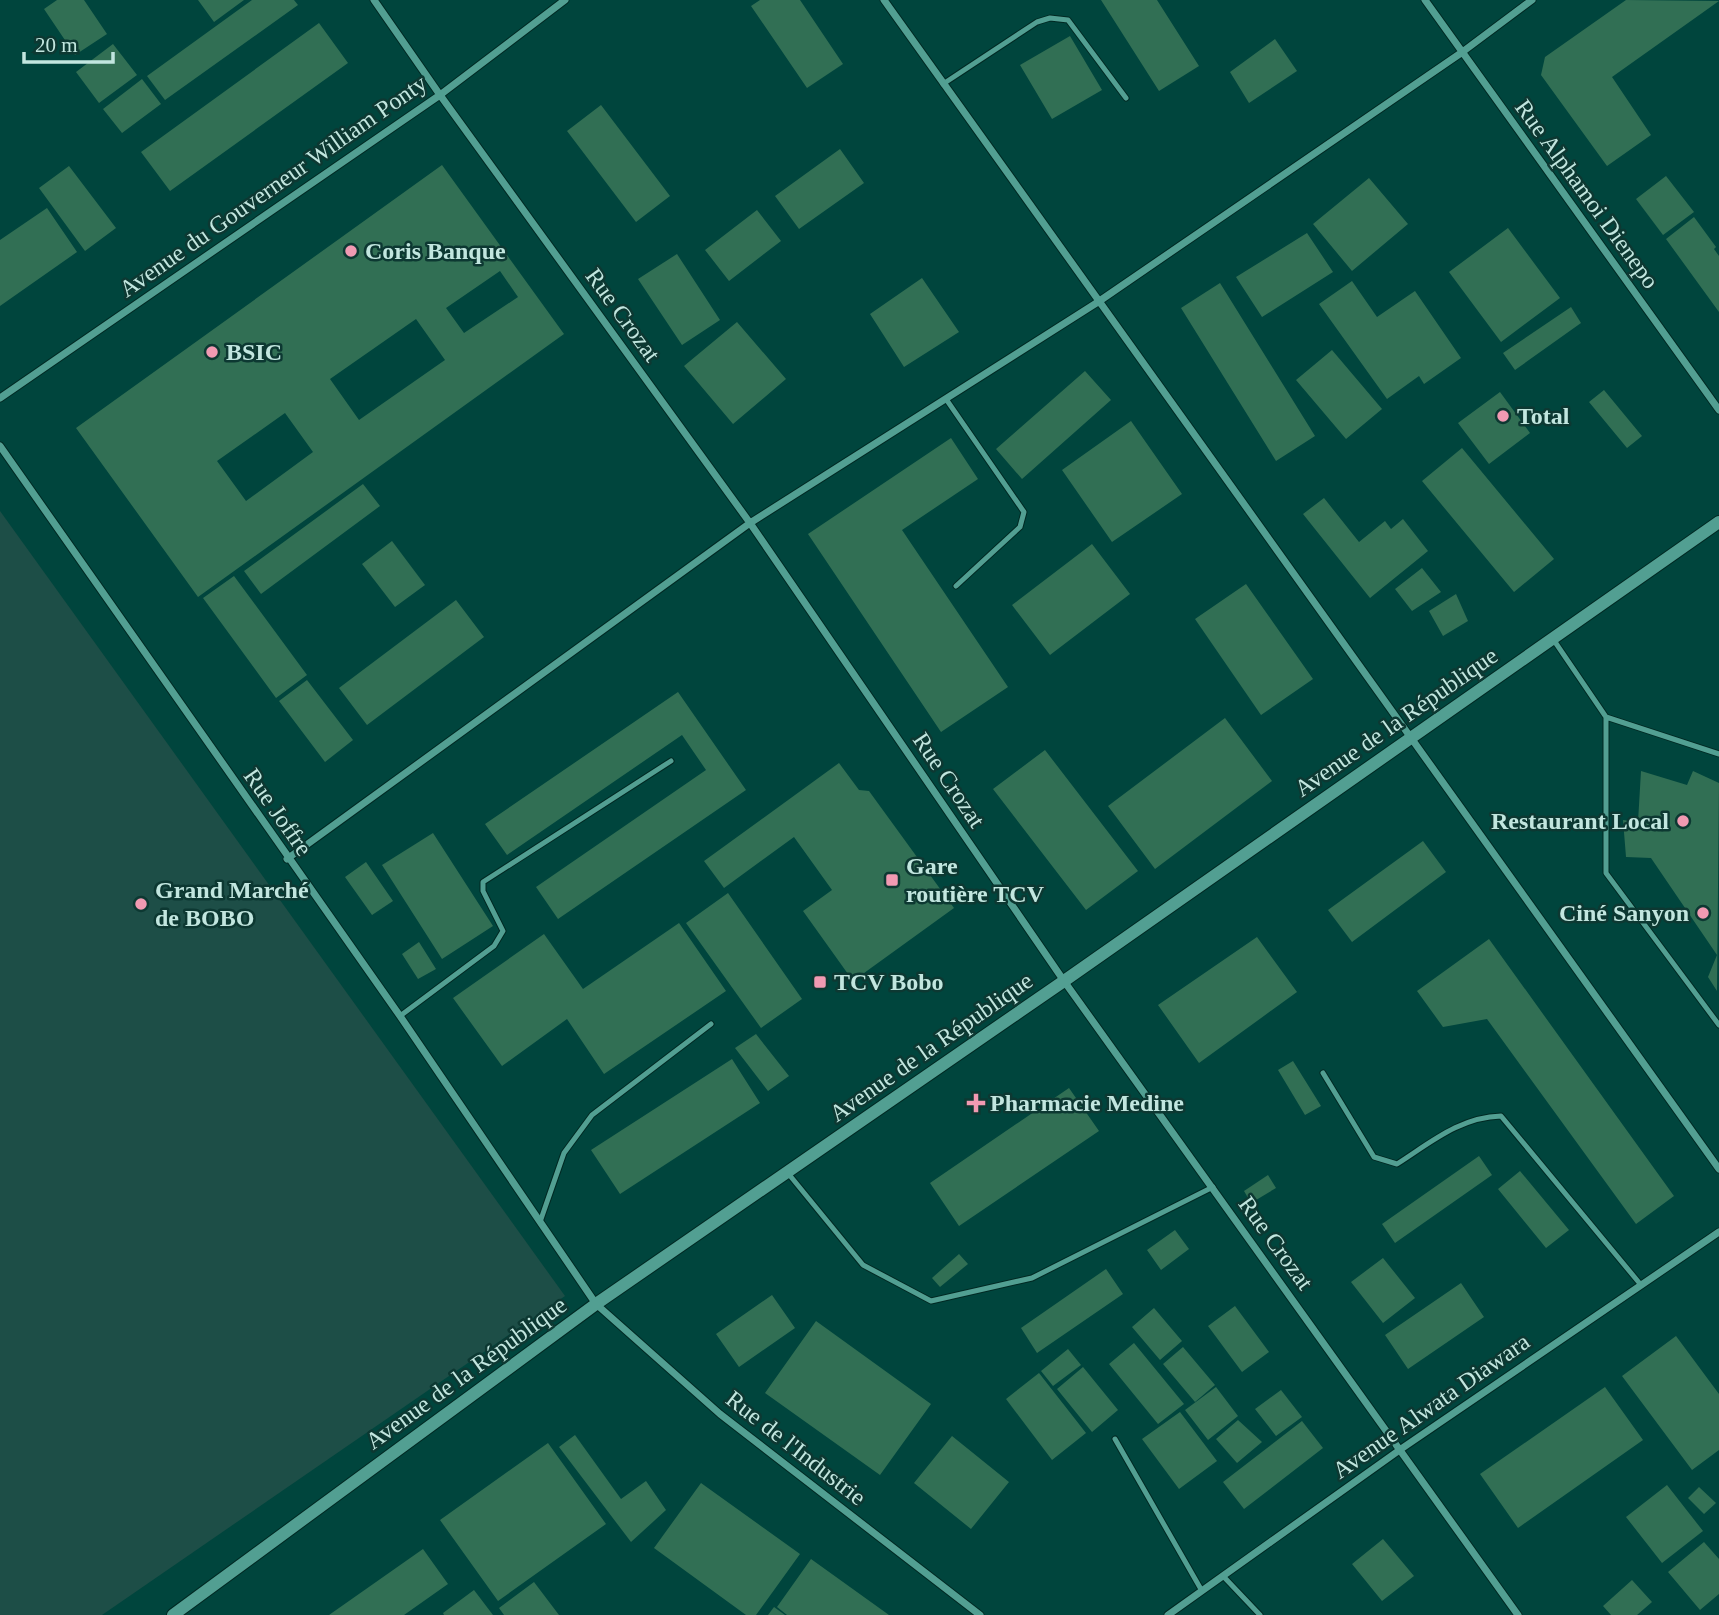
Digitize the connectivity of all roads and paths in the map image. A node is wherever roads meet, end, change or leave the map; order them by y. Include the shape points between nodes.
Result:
1 (374, 0) edge
2 (565, 0) edge
3 (884, 0) edge
4 (1425, 0) edge
5 (1532, 0) edge
6 (1461, 53) junction
7 (943, 84) junction
8 (440, 95) junction
9 (1126, 97) dead end
10 (1098, 302) junction
11 (0, 398) edge
12 (946, 399) junction
13 (1719, 410) edge
14 (0, 446) edge
15 (1719, 522) edge
16 (750, 523) junction
17 (956, 586) dead end
18 (1553, 639) junction
19 (1605, 717) junction
20 (1410, 737) junction
21 (1719, 754) edge
22 (671, 761) dead end
23 (287, 859) junction
24 (1064, 981) junction
25 (400, 1016) junction
26 (711, 1024) dead end
27 (1719, 1025) edge
28 (1323, 1073) dead end
29 (1719, 1169) edge
30 (787, 1172) junction
31 (1213, 1187) junction
32 (540, 1222) junction
33 (1719, 1232) edge
34 (1641, 1285) junction
35 (596, 1304) junction
36 (1115, 1439) dead end
37 (1401, 1449) junction
38 (1223, 1576) junction
39 (1202, 1591) junction
40 (173, 1615) edge
41 (979, 1615) edge
42 (1168, 1615) edge
43 (1260, 1615) edge
44 (1518, 1615) edge

1 - 8 street, Rue Crozat
2 - 8 street, Avenue du Gouverneur William Ponty
3 - 7 street
4 - 6 street, Rue Alphamoi Dienepo
5 - 6 street
6 - 10 street
6 - 13 street, Rue Alphamoi Dienepo
7 - 9 lane via 1050,18 1068,20
7 - 10 street
8 - 11 street, Avenue du Gouverneur William Ponty
8 - 16 street, Rue Crozat
10 - 12 street
10 - 20 street
12 - 16 street
12 - 17 lane via 1024,512 1020,527
14 - 23 street, Rue Joffre
15 - 18 street, Avenue de la République
16 - 23 street
16 - 24 street, Rue Crozat
18 - 19 lane
18 - 20 street, Avenue de la République
19 - 21 lane
19 - 27 lane via 1606,873
20 - 24 street, Avenue de la République
20 - 29 street
22 - 25 lane via 483,882 503,931 494,946
23 - 25 street, Rue Joffre
24 - 30 street, Avenue de la République
24 - 31 street, Rue Crozat
25 - 32 street, Rue Joffre
26 - 32 lane via 592,1115 564,1153
28 - 34 lane via 1374,1157 1397,1164 1460,1124 1482,1116 1501,1116
30 - 31 lane via 863,1265 931,1301 1032,1278
30 - 35 street, Avenue de la République
31 - 37 street, Rue Crozat
32 - 35 street, Rue Joffre
33 - 34 street, Avenue Alwata Diawara
34 - 37 street, Avenue Alwata Diawara
35 - 40 street, Avenue de la République
35 - 41 street, Rue de l'Industrie via 720,1414
36 - 39 lane
37 - 38 street, Avenue Alwata Diawara
37 - 44 street, Rue Crozat
38 - 39 street, Avenue Alwata Diawara
38 - 43 lane
39 - 42 street, Avenue Alwata Diawara

